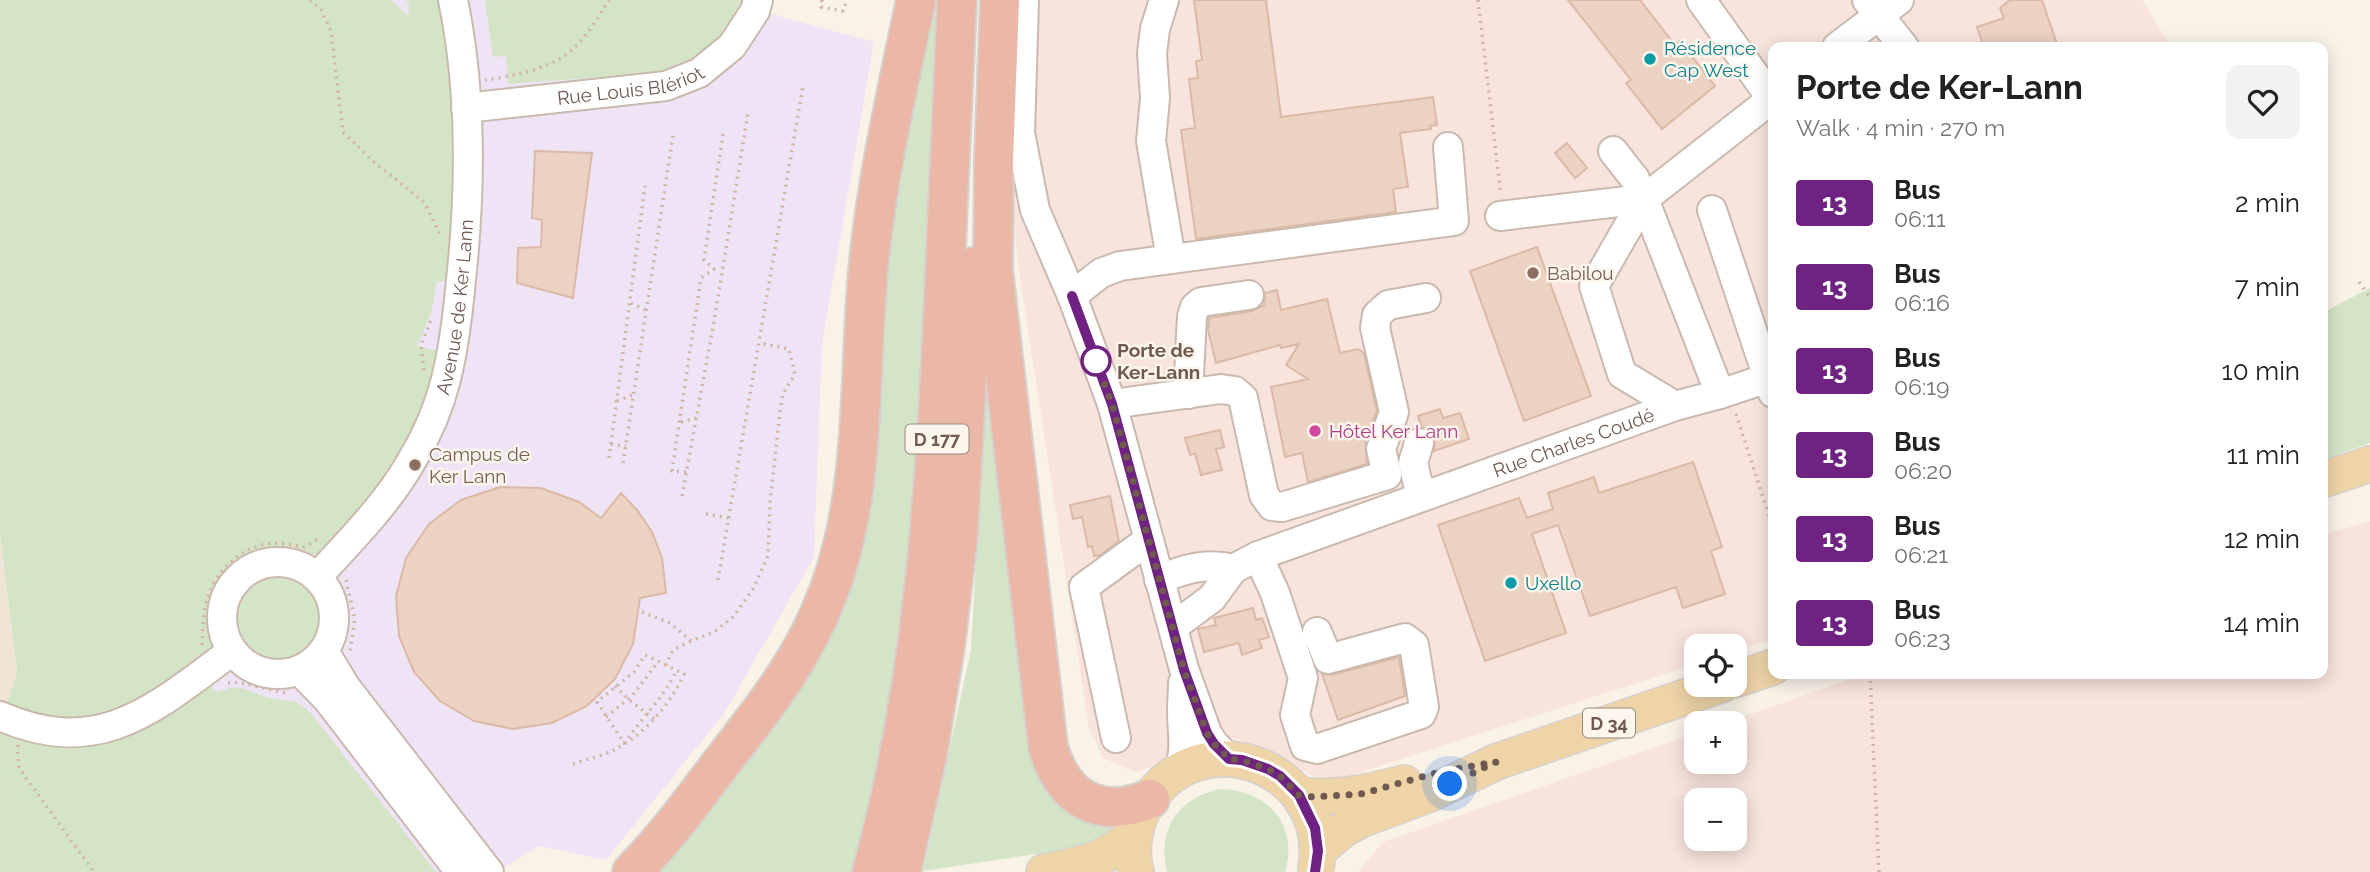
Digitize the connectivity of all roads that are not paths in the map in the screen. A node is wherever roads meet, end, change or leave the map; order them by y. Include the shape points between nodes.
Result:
1 (453, 0) edge
2 (758, 0) edge
3 (916, 0) edge
4 (957, 0) edge
5 (985, 0) edge
6 (1000, 0) edge
7 (1024, 0) edge
8 (1164, 0) edge
9 (1701, 0) edge
10 (1881, 5) edge
11 (1842, 42) edge
12 (1901, 42) edge
13 (1768, 92) edge
14 (1768, 101) edge
15 (466, 108) junction
16 (1448, 147) dead end
17 (1613, 151) dead end
18 (1644, 199) junction
19 (1501, 206) road end
20 (1712, 210) dead end
21 (1171, 259) junction
22 (1249, 295) dead end
23 (1072, 296) junction
24 (1426, 298) dead end
25 (1768, 379) edge
26 (1768, 386) edge
27 (1188, 394) junction
28 (1728, 403) junction
29 (1112, 404) junction
30 (1675, 406) junction
31 (1419, 443) dead end
32 (2370, 464) edge
33 (2328, 478) edge
34 (1421, 497) junction
35 (1147, 541) junction
36 (1258, 555) junction
37 (1233, 569) junction
38 (317, 577) junction
39 (1159, 580) junction
40 (1173, 627) junction
41 (1317, 632) dead end
42 (232, 651) junction
43 (337, 653) junction
44 (1768, 669) edge
45 (299, 670) junction
46 (1184, 670) junction
47 (1747, 676) edge
48 (1685, 697) edge
49 (12, 721) edge
50 (1116, 738) dead end
51 (1229, 759) junction
52 (1496, 762) junction
53 (1178, 772) junction
54 (1299, 795) junction
55 (1142, 815) junction
56 (1317, 862) edge
57 (460, 872) edge
58 (489, 872) edge
59 (632, 872) edge
60 (872, 872) edge
61 (901, 872) edge
62 (1044, 872) edge
63 (1136, 872) edge

1 - 15 street, Avenue de Ker Lann
2 - 15 street, Rue Louis Blériot via 733,46 699,73 666,86
3 - 59 highway via 877,193 854,489 830,590 780,687
4 - 60 highway, D 177 via 930,536 899,754
5 - 61 highway, D 177 via 958,537 927,756
6 - 55 highway via 993,270 1048,747 1066,786 1080,797 1112,807 1139,803
7 - 23 street via 1020,133 1035,210
8 - 21 street via 1152,53 1155,98 1150,141
9 - 13 street
10 - 11 street
10 - 12 street
14 - 18 street
15 - 38 street, Avenue de Ker Lann via 470,173 464,255 446,379 410,464
16 - 21 street via 1454,221
17 - 18 street
18 - 19 street
18 - 28 street
18 - 30 street via 1594,286 1622,374
20 - 25 street
21 - 23 street via 1101,273
22 - 27 street via 1201,302 1195,307
23 - 29 street
24 - 27 street via 1388,305 1377,315 1375,328 1394,412 1381,449 1387,475 1272,506 1264,495 1243,398 1221,389
26 - 28 street, Rue Charles Coudé
27 - 29 street
28 - 30 street, Rue Charles Coudé
29 - 35 street
30 - 34 street, Rue Charles Coudé
31 - 34 street via 1413,463
32 - 33 main road
34 - 36 street, Rue Charles Coudé
35 - 39 street
35 - 50 street via 1084,587
36 - 37 street, Rue Charles Coudé
36 - 41 street via 1303,678 1294,715 1305,746 1317,748 1421,714 1424,707 1414,645 1405,638 1328,659
37 - 39 street via 1195,567
37 - 40 street, Rue Charles Coudé via 1212,598
38 - 42 street via 282,561 257,565 236,580 221,615
38 - 43 street via 334,607
39 - 40 street
40 - 46 street
42 - 45 street via 257,671
42 - 49 street via 137,717 115,726 64,732
43 - 45 street
43 - 58 street via 345,686
44 - 47 main road
45 - 57 street via 328,700
46 - 51 street via 1207,733
46 - 53 street via 1184,735
48 - 52 main road, D 34
51 - 53 main road via 1202,762
51 - 54 main road via 1268,769
52 - 54 main road, D 34 via 1361,794
52 - 56 main road, D 34 via 1342,830
53 - 55 main road via 1162,784
54 - 56 main road via 1315,828
55 - 62 main road via 1125,843 1109,855
55 - 63 main road via 1133,849

